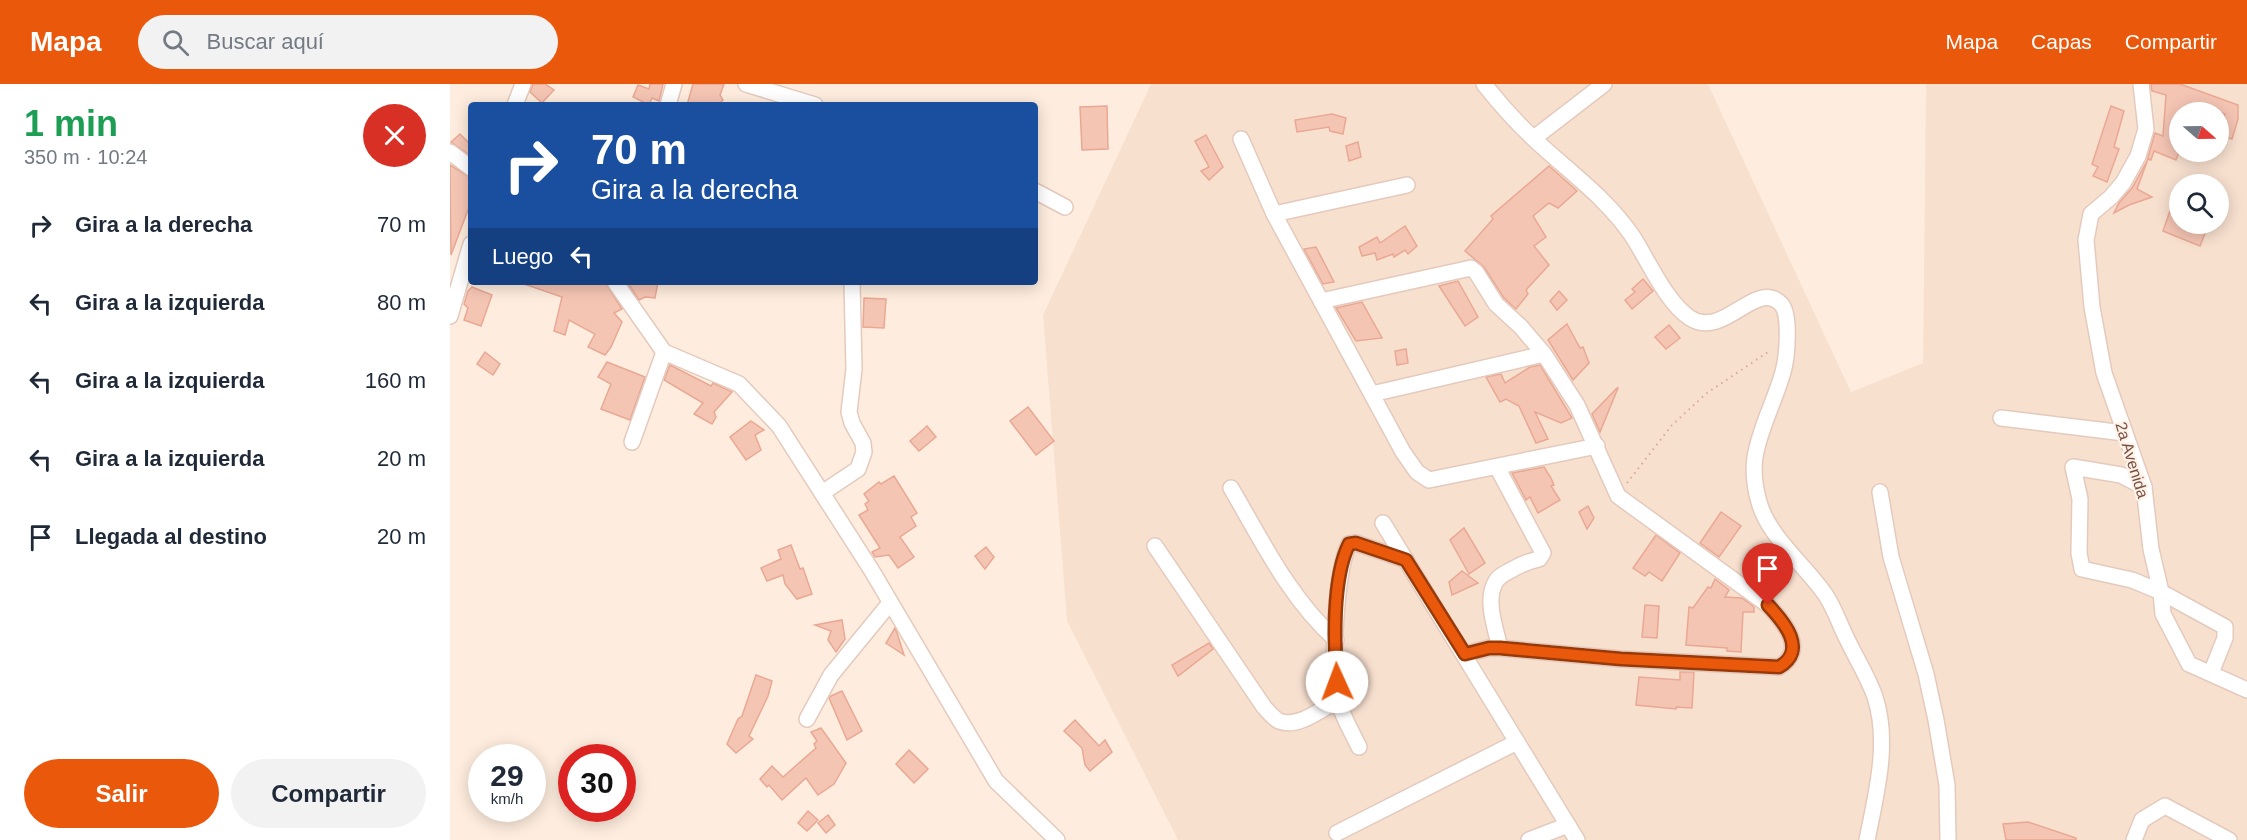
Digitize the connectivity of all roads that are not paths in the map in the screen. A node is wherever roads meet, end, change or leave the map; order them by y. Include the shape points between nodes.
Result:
1 (523, 84) edge
2 (674, 84) edge
3 (746, 84) edge
4 (1484, 84) edge
5 (1604, 84) edge
6 (2141, 84) edge
7 (516, 102) edge
8 (669, 102) edge
9 (805, 102) edge
10 (1534, 138) junction
11 (1241, 139) dead end
12 (450, 152) edge
13 (468, 166) edge
14 (1407, 185) dead end
15 (1038, 193) edge
16 (1065, 207) dead end
17 (1274, 214) junction
18 (468, 254) edge
19 (617, 285) edge
20 (852, 285) edge
21 (1321, 301) junction
22 (450, 316) edge
23 (664, 352) junction
24 (1544, 354) junction
25 (1372, 394) junction
26 (2001, 418) dead end
27 (2124, 433) junction
28 (632, 441) dead end
29 (1597, 446) junction
30 (1497, 467) junction
31 (2144, 487) junction
32 (1231, 488) dead end
33 (1880, 492) dead end
34 (822, 493) junction
35 (1383, 523) dead end
36 (1155, 546) dead end
37 (1406, 560) junction
38 (2161, 592) junction
39 (890, 603) junction
40 (1336, 640) junction
41 (1500, 648) junction
42 (1465, 654) junction
43 (2211, 673) junction
44 (2247, 690) edge
45 (1338, 700) junction
46 (807, 719) dead end
47 (1517, 742) junction
48 (1359, 747) dead end
49 (1568, 825) junction
50 (1337, 833) dead end
51 (2199, 833) edge
52 (1057, 840) edge
53 (1529, 840) edge
54 (1577, 840) edge
55 (1867, 840) edge
56 (1948, 840) edge
57 (2134, 840) edge
58 (2229, 840) edge

1 - 7 street
2 - 8 street
3 - 9 street
4 - 10 street
5 - 10 street
6 - 27 street, 2a Avenida via 2146,129 2138,156 2123,183 2091,214 2086,240 2104,374
10 - 55 street via 1611,208 1674,302 1691,319 1706,325 1719,322 1757,299 1770,298 1780,303 1786,314 1783,370 1754,459 1756,489 1762,514 1826,596 1875,696 1882,734
11 - 17 street
12 - 13 street
14 - 17 street
15 - 16 street
17 - 21 street
18 - 22 street
19 - 23 street
20 - 34 street via 854,369 849,412 864,452 858,469
21 - 24 street via 1471,268 1496,304
21 - 25 street
23 - 28 street
23 - 34 street via 739,384 779,426
24 - 25 street
24 - 29 street via 1577,405
25 - 30 street via 1403,452 1417,472 1429,480
26 - 27 street
27 - 31 street, 2a Avenida
29 - 30 street
29 - 41 street via 1618,496 1768,605 1782,620 1793,652 1788,662 1779,667
30 - 41 street via 1543,553 1539,559 1527,561 1499,577 1493,585 1492,614
31 - 38 street, 2a Avenida
31 - 38 street via 2121,475 2073,467 2080,499 2079,553 2082,569 2132,580
32 - 40 street via 1284,578 1316,622
33 - 56 street via 1891,557 1936,720 1947,785
34 - 39 street
35 - 37 street
36 - 45 street via 1264,707 1278,720 1299,721
37 - 40 street via 1349,544 1337,588
37 - 42 street
38 - 43 street, 2a Avenida via 2163,614 2189,663
38 - 43 street via 2225,627 2225,638
39 - 46 street via 831,675
39 - 52 street via 996,781
40 - 45 street
41 - 42 street
42 - 47 street
43 - 44 street, 2a Avenida
45 - 48 street
47 - 49 street
47 - 50 street
49 - 53 street
49 - 54 street
51 - 57 street via 2165,806 2142,820
51 - 58 street

